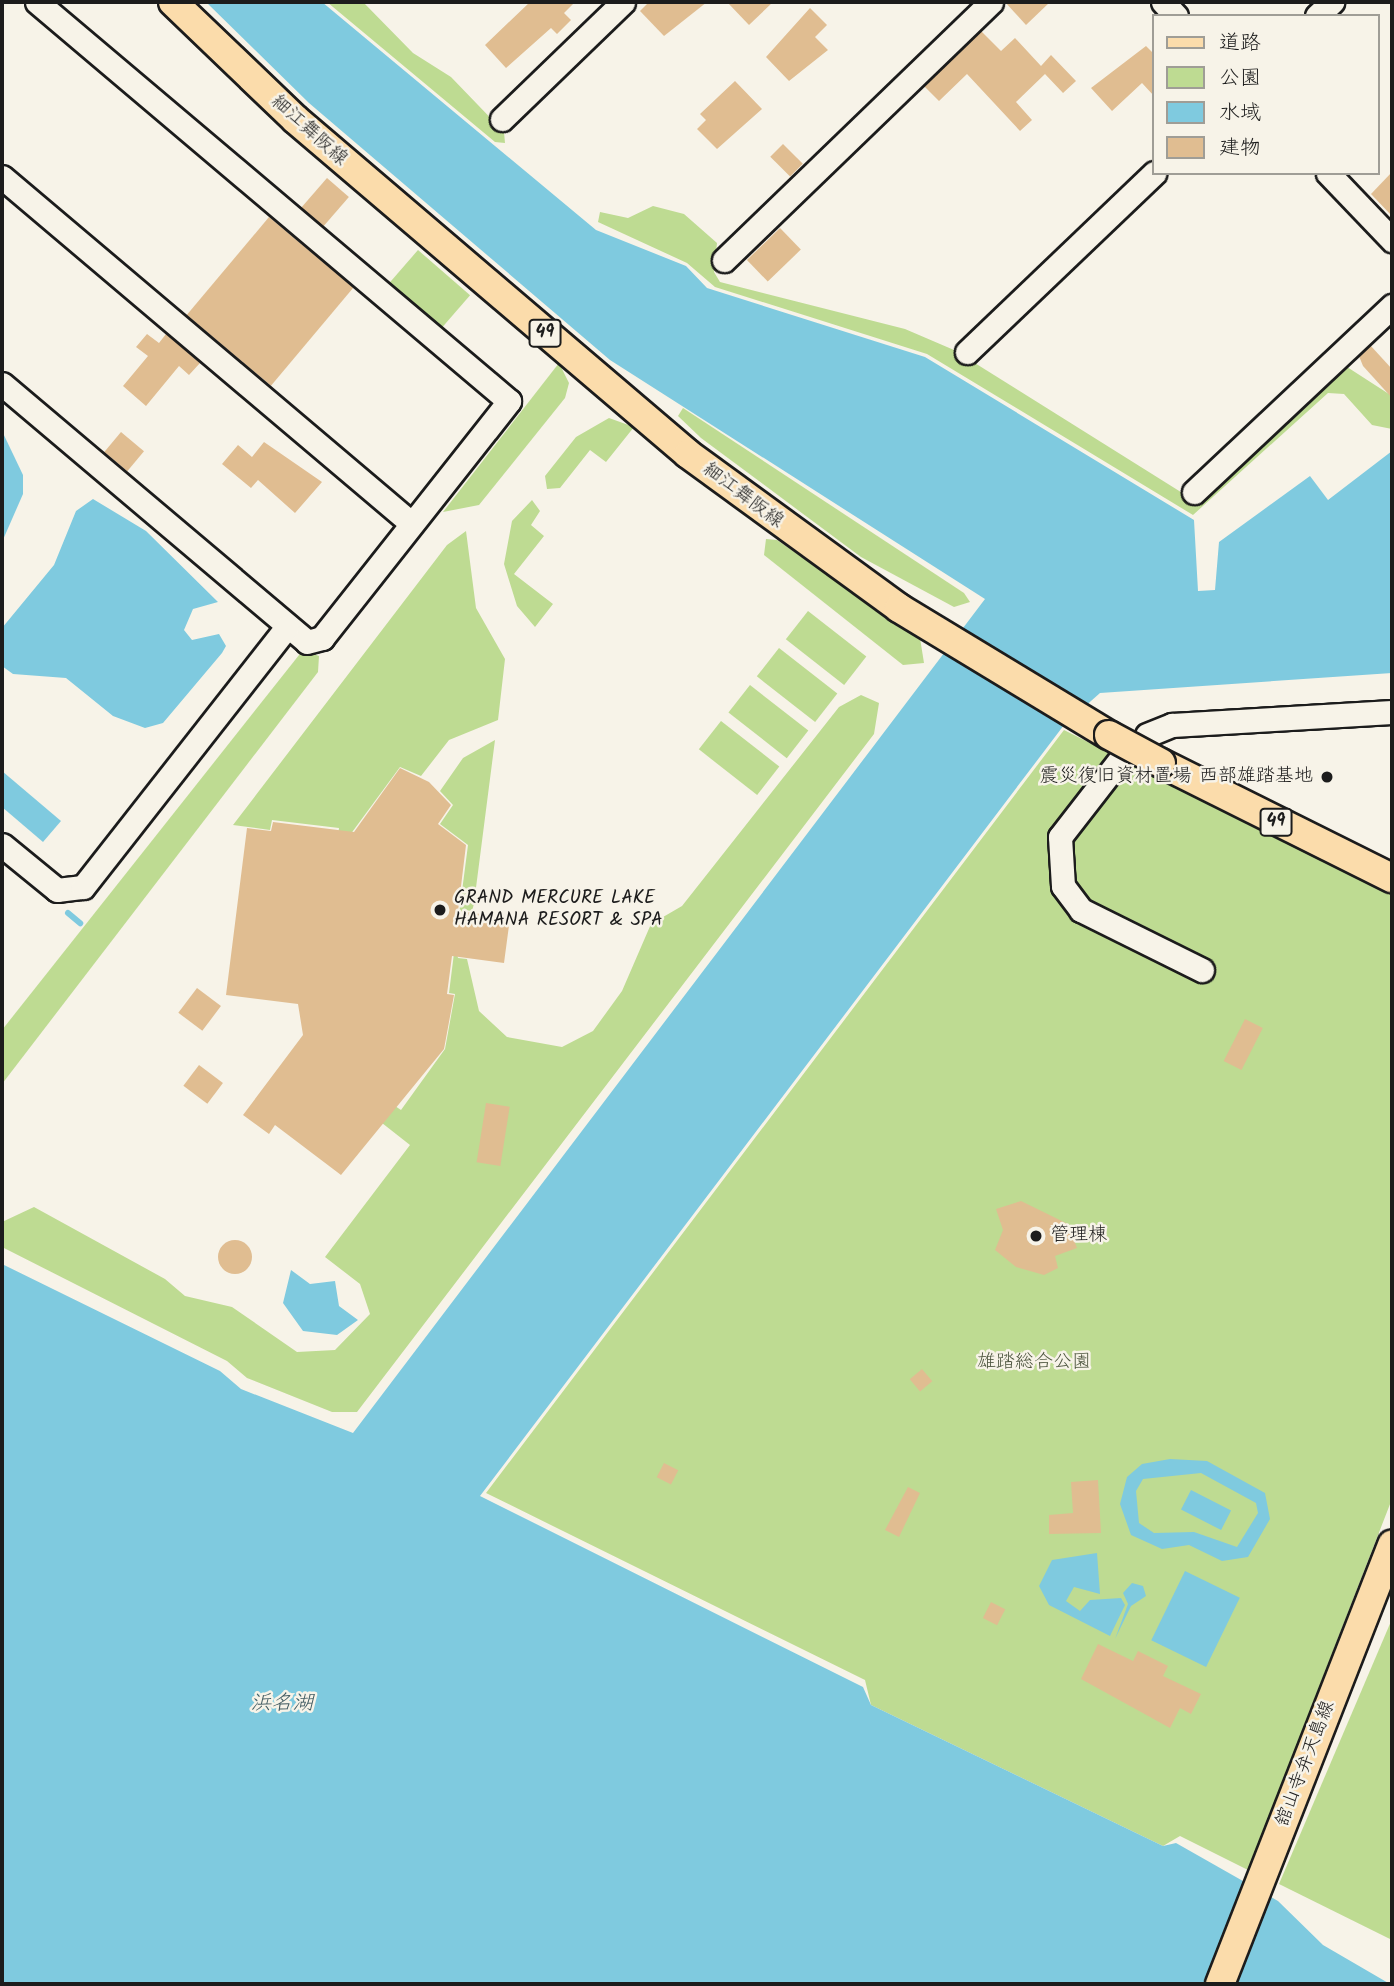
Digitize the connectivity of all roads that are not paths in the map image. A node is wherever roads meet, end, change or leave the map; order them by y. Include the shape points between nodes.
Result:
1 (37, 2) edge
2 (173, 2) edge
3 (623, 2) edge
4 (991, 2) edge
5 (1332, 2) edge
6 (1319, 14) edge
7 (502, 118) dead end
8 (1152, 175) edge
9 (1330, 175) edge
10 (2, 177) edge
11 (1392, 240) edge
12 (724, 260) dead end
13 (1392, 306) edge
14 (967, 352) dead end
15 (2, 384) edge
16 (1194, 492) dead end
17 (411, 523) junction
18 (287, 627) junction
19 (1392, 712) edge
20 (1147, 735) dead end
21 (1106, 738) junction
22 (2, 845) edge
23 (1392, 878) edge
24 (1202, 970) dead end
25 (1392, 1544) edge
26 (1220, 1984) edge

1 - 17 street via 509,401
2 - 21 main road, 細江舞阪線 / 49 via 305,128 688,454 941,634
3 - 7 street
4 - 12 street
5 - 6 street
8 - 14 street
9 - 11 street
10 - 17 street
13 - 16 street
15 - 18 street
17 - 18 street via 322,638 307,642
18 - 22 street via 83,887 57,890
19 - 20 street via 1172,725
21 - 23 main road, 細江舞阪線 / 49, bridge
21 - 24 street via 1060,837 1063,886 1081,910
25 - 26 main road, 舘山寺弁天島線

